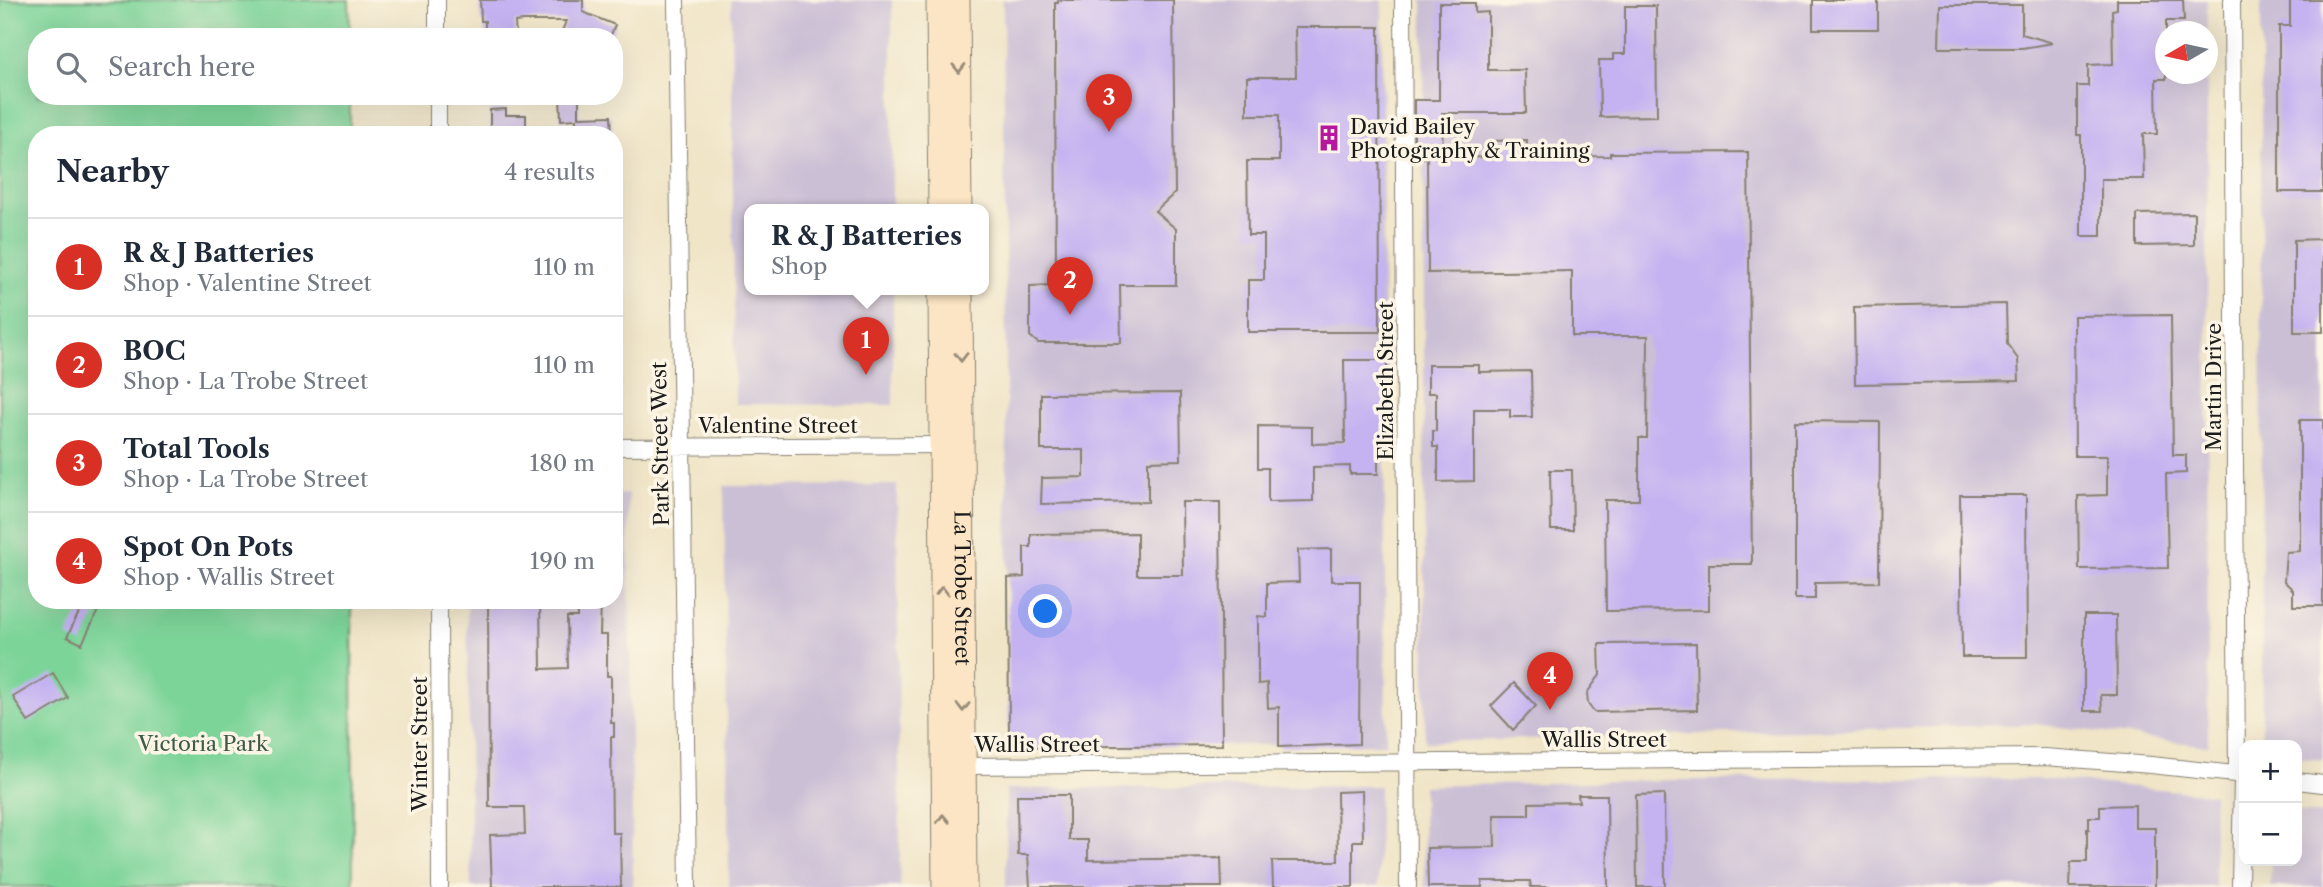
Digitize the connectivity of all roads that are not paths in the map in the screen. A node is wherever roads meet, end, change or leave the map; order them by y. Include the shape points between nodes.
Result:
1 (437, 0) edge
2 (676, 0) edge
3 (938, 0) edge
4 (958, 0) edge
5 (1403, 0) edge
6 (2232, 0) edge
7 (438, 28) edge
8 (438, 105) edge
9 (438, 126) edge
10 (940, 204) edge
11 (960, 204) edge
12 (940, 295) edge
13 (961, 295) edge
14 (952, 445) junction
15 (623, 447) edge
16 (681, 447) junction
17 (439, 609) edge
18 (2241, 740) edge
19 (1408, 762) junction
20 (953, 766) junction
21 (2239, 775) edge
22 (2302, 782) edge
23 (2323, 784) edge
24 (2241, 803) edge
25 (440, 887) edge
26 (688, 887) edge
27 (944, 887) edge
28 (965, 887) edge
29 (1408, 887) edge
30 (2240, 887) edge

1 - 7 street
2 - 16 street, Park Street West
3 - 10 main road
4 -> 11 main road
5 - 19 street, Elizabeth Street
6 - 18 street, Martin Drive
8 - 9 street
12 - 14 main road, La Trobe Street
13 -> 14 main road, La Trobe Street
14 - 16 street, Valentine Street
14 - 20 main road, La Trobe Street
15 - 16 street, Valentine Street
16 - 26 street, Park Street West
17 - 25 street, Winter Street
19 - 20 street, Wallis Street
19 - 21 street, Wallis Street via 2045,757
19 - 29 street, Elizabeth Street
27 -> 20 main road, La Trobe Street
20 - 28 main road, La Trobe Street
22 - 23 street
24 - 30 street, Martin Drive

